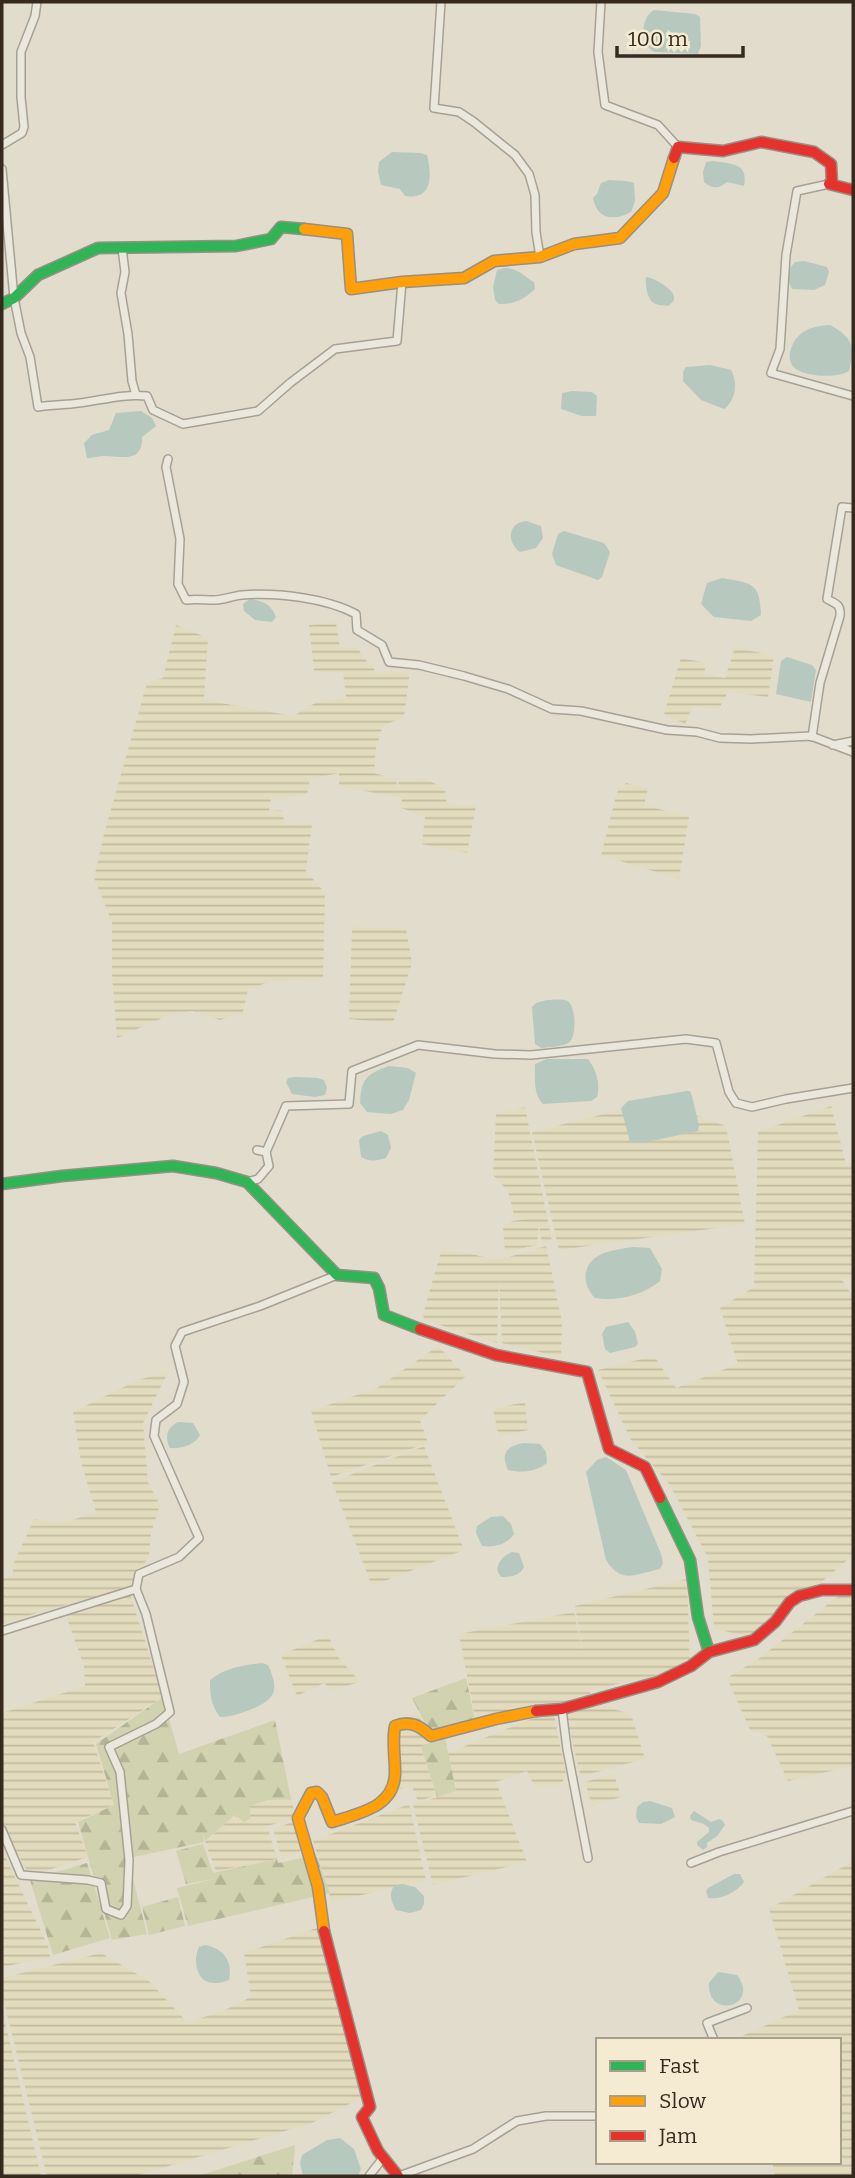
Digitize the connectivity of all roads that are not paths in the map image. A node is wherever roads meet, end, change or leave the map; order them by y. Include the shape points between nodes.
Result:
1 (37, 2) edge
2 (441, 2) edge
3 (601, 2) edge
4 (2, 145) edge
5 (678, 147) junction
6 (2, 169) edge
7 (829, 184) junction
8 (853, 190) edge
9 (122, 248) junction
10 (540, 257) junction
11 (402, 282) junction
12 (14, 298) junction
13 (2, 304) edge
14 (136, 395) junction
15 (853, 396) edge
16 (168, 459) dead end
17 (853, 508) edge
18 (812, 737) junction
19 (853, 741) edge
20 (833, 745) junction
21 (853, 752) edge
22 (853, 1088) edge
23 (247, 1182) junction
24 (2, 1184) edge
25 (337, 1275) junction
26 (136, 1589) junction
27 (853, 1590) edge
28 (2, 1631) edge
29 (709, 1652) junction
30 (562, 1709) junction
31 (853, 1811) edge
32 (2, 1829) edge
33 (588, 1858) dead end
34 (691, 1863) dead end
35 (747, 2008) dead end
36 (713, 2038) edge
37 (596, 2116) edge
38 (383, 2158) junction
39 (369, 2176) edge
40 (398, 2176) edge

1 - 4 street via 21,52 22,133
2 - 10 street via 434,108 459,113 474,122 529,174
3 - 5 street via 598,51 606,105 658,125
5 - 7 street via 723,151 761,142 814,152 831,164
5 - 10 street via 663,193 620,239 574,244
6 - 12 street
7 - 8 street
7 - 15 street via 797,191 786,255 780,349 771,373
9 - 11 street via 236,246 271,239 281,227 347,234 351,289
9 - 12 street via 98,248 38,275
9 - 14 street via 125,272 121,293
10 - 11 street via 494,261 464,278
11 - 14 street via 397,341 335,349 258,411 183,424 153,410 147,396
12 - 13 street
12 - 14 street via 38,407
16 - 18 street via 180,539 178,584 186,600 275,595 345,608 356,614 357,630 382,645 389,662 464,676 552,709 720,738
17 - 18 street via 842,507 827,599 841,609 820,683
18 - 20 street
19 - 20 street
20 - 21 street
22 - 23 street via 752,1107 736,1102 729,1092 716,1043 686,1039 531,1055 418,1045 352,1071 349,1104 286,1106 262,1151 269,1166 258,1179
23 - 24 street via 173,1166
23 - 25 street
25 - 26 street via 182,1332 175,1346 184,1382 177,1404 156,1420 154,1436 199,1538 179,1557 139,1574
25 - 29 street via 374,1278 384,1315 463,1346 587,1372 609,1449 645,1467 690,1560 698,1617
26 - 28 street
26 - 32 street via 170,1712 109,1747 120,1772 129,1860 127,1906 121,1915 106,1909 101,1883 21,1875
27 - 29 street via 805,1594 792,1600 773,1626 754,1640
29 - 30 street via 658,1682
30 - 33 street
30 - 38 street via 431,1735 411,1723 400,1723 391,1742 396,1783 383,1804 332,1822 317,1792 298,1818 367,2087 370,2107 362,2117
31 - 34 street
35 - 36 street via 707,2023
37 - 40 street via 517,2121 473,2149
38 - 39 street
38 - 40 street

